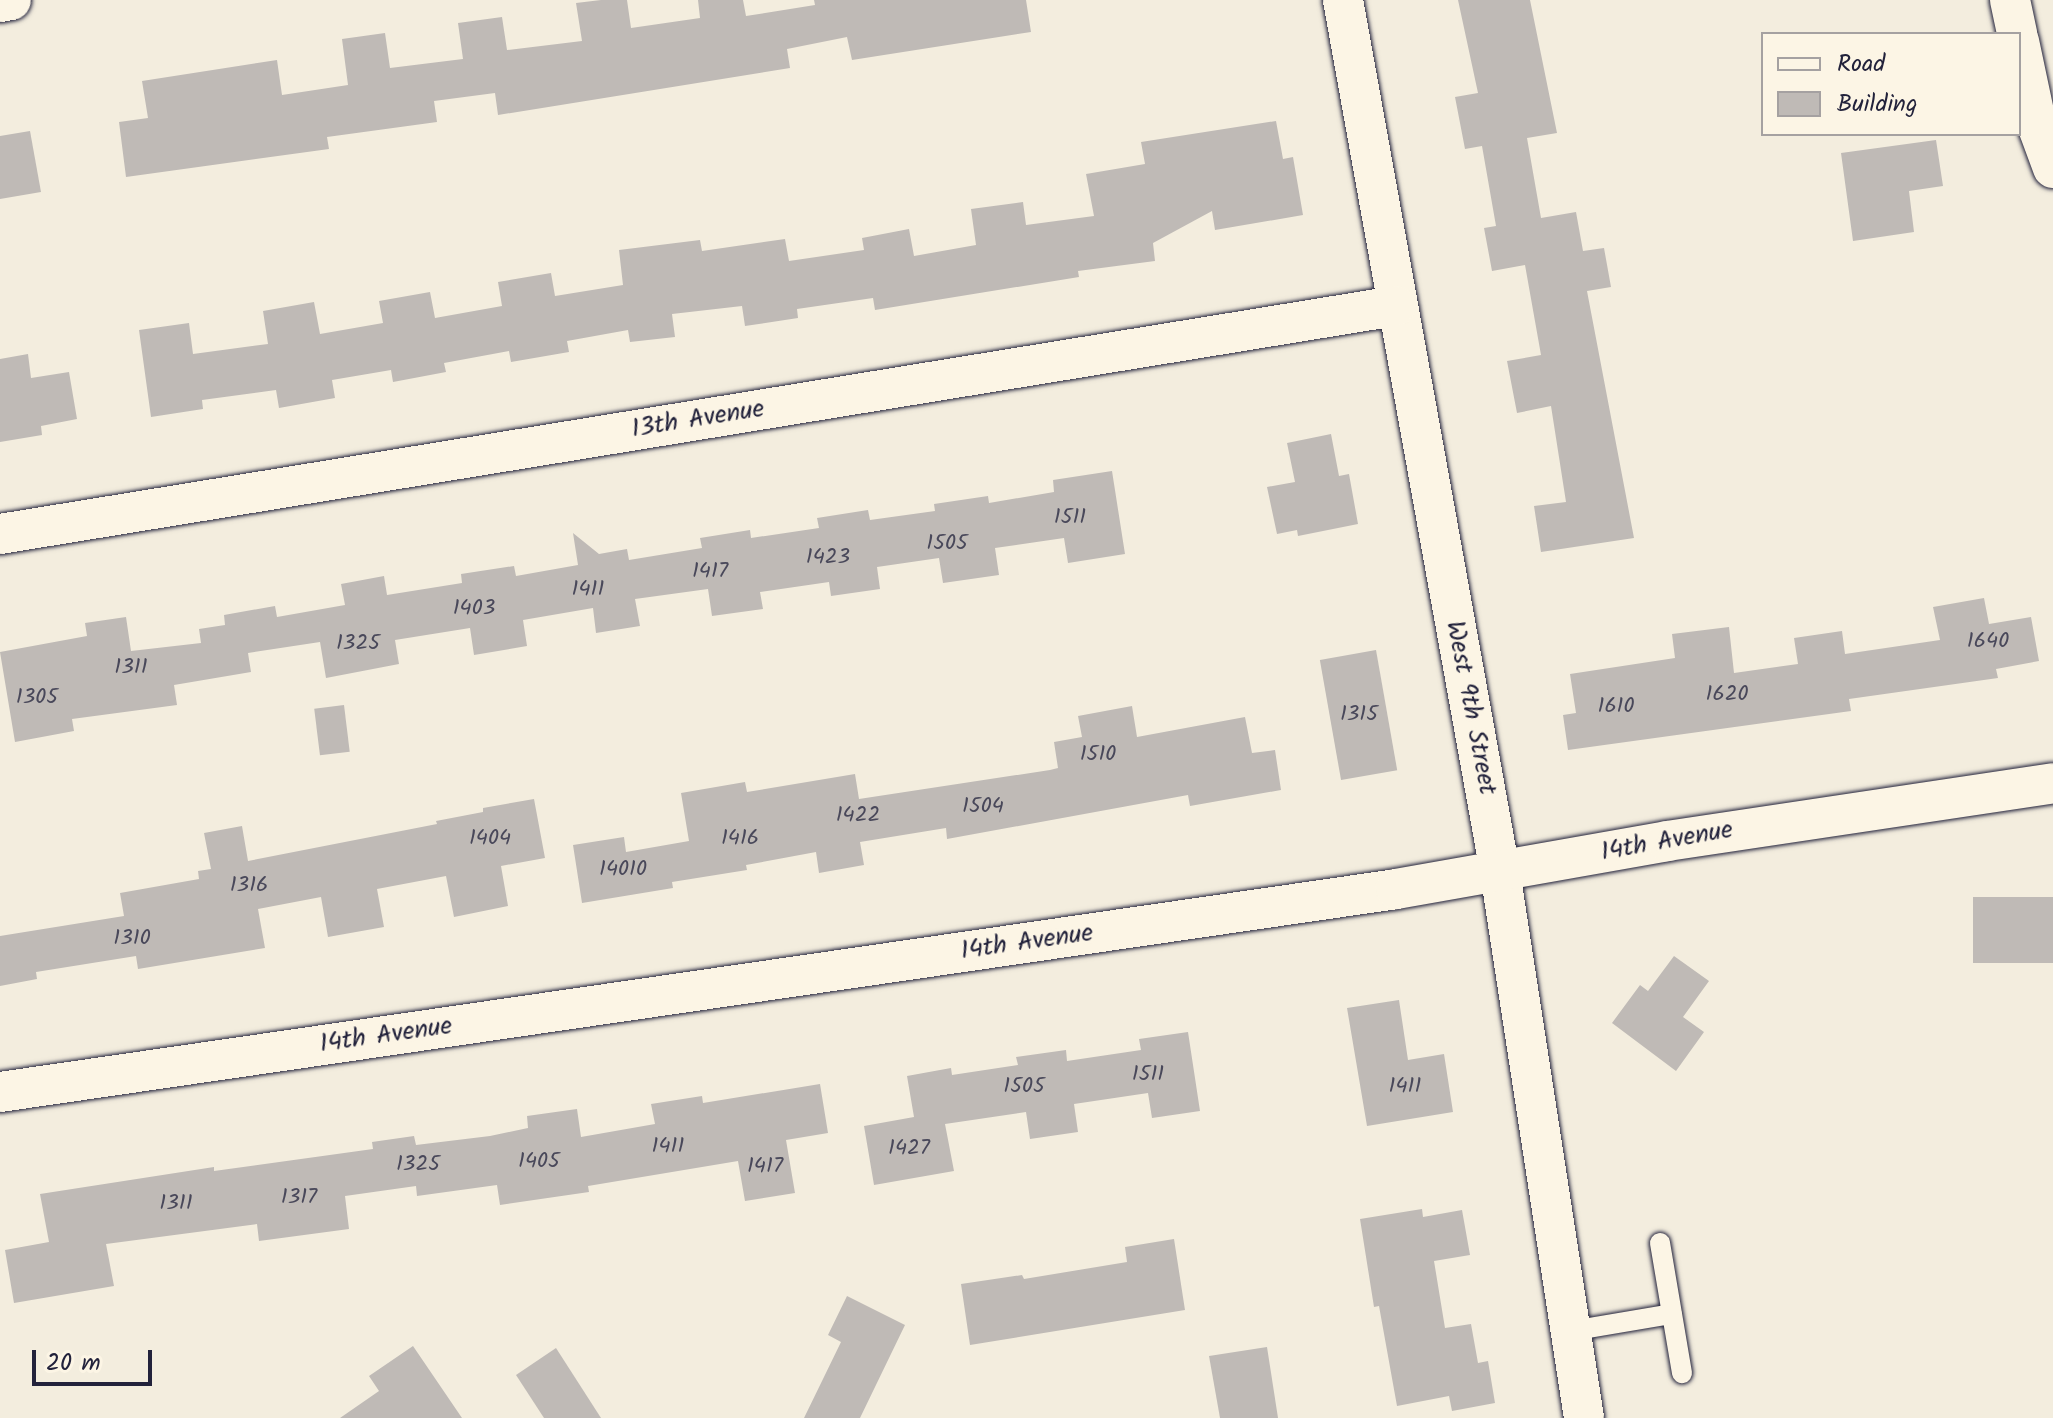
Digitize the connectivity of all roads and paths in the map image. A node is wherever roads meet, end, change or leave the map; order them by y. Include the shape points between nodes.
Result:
1 (11, 0) edge
2 (1343, 0) edge
3 (2010, 0) edge
4 (0, 2) edge
5 (2017, 32) edge
6 (2021, 51) edge
7 (2053, 168) edge
8 (1395, 306) junction
9 (0, 534) edge
10 (2053, 783) edge
11 (1500, 872) junction
12 (0, 1092) edge
13 (1660, 1243) dead end
14 (1672, 1314) junction
15 (1571, 1331) junction
16 (1682, 1373) dead end
17 (1584, 1418) edge

1 - 4 street
2 - 8 street, West 9th Street
3 - 5 street
6 - 7 street via 2044,152
8 - 9 street, 13th Avenue
8 - 11 street, West 9th Street
10 - 11 street, 14th Avenue via 1667,841
11 - 12 street, 14th Avenue
11 - 15 street, West 9th Street
13 - 14 lane
14 - 15 lane
14 - 16 lane
15 - 17 street, West 9th Street

